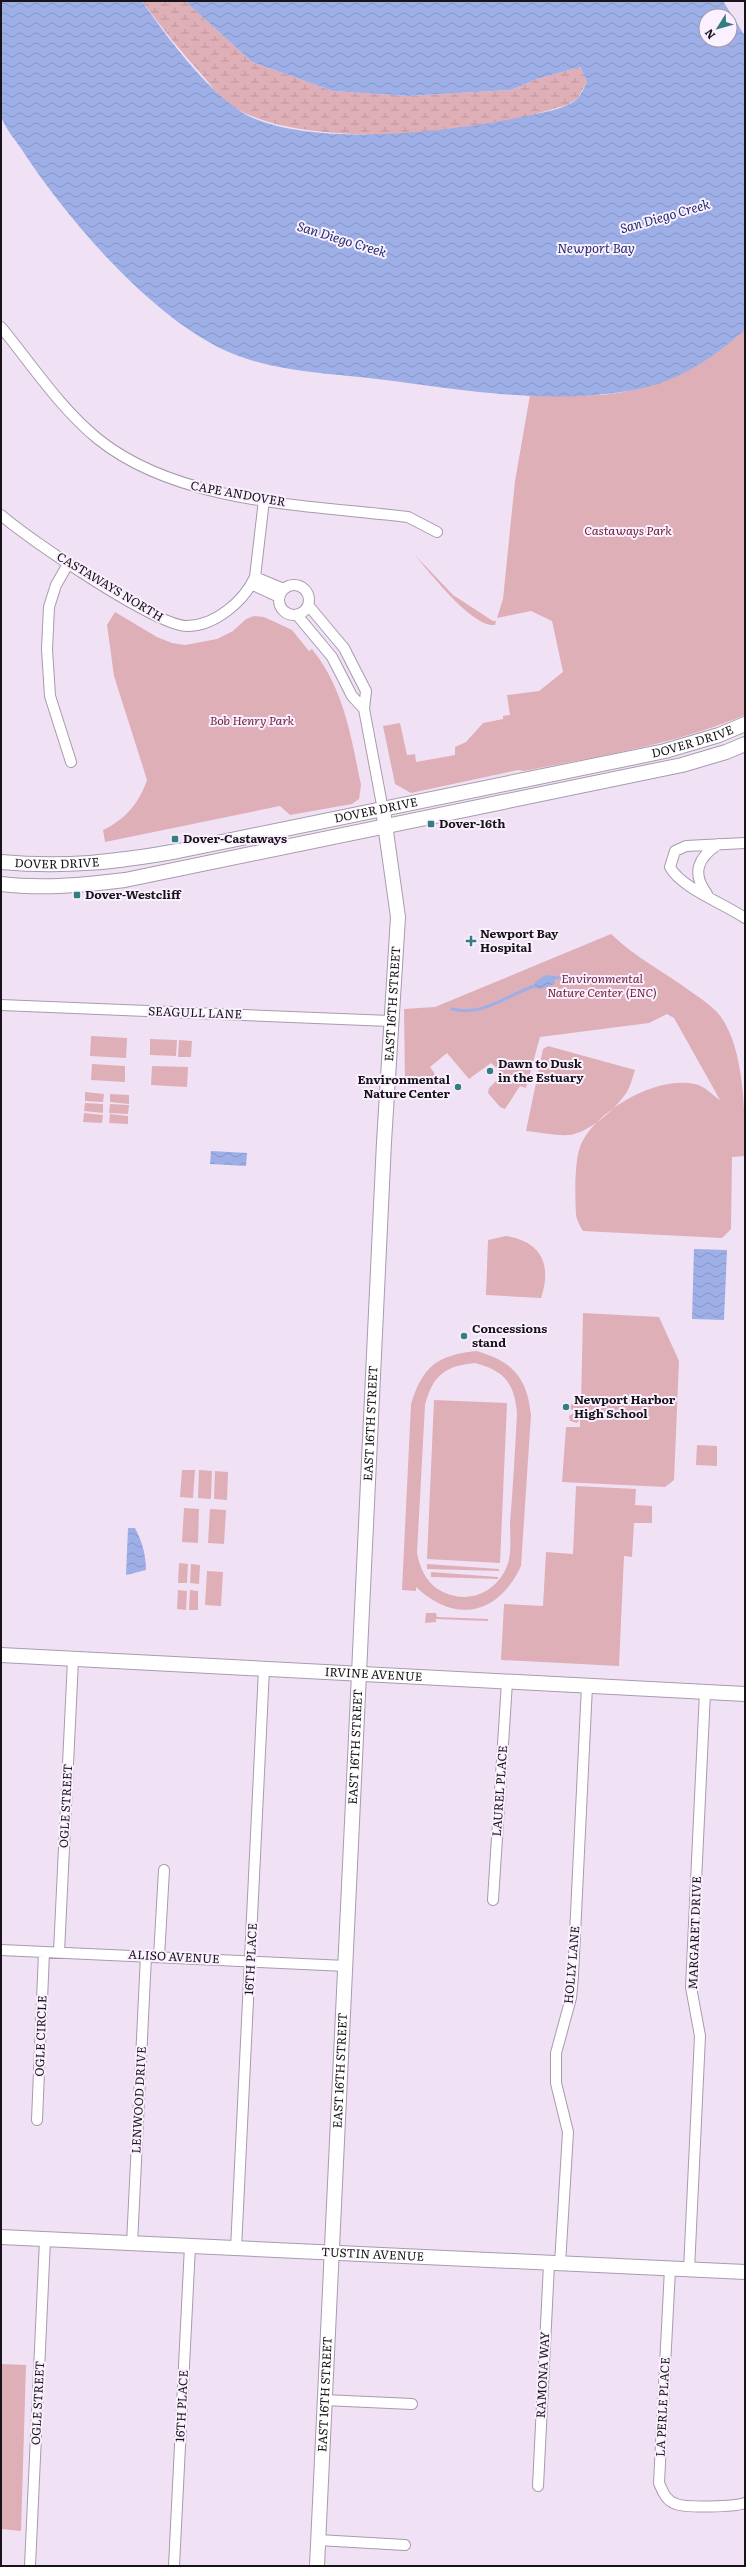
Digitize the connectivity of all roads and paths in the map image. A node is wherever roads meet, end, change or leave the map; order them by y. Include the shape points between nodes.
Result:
1 (1, 327) edge
2 (264, 500) junction
3 (1, 514) edge
4 (437, 532) dead end
5 (68, 564) junction
6 (253, 580) junction
7 (282, 593) junction
8 (308, 606) junction
9 (298, 615) junction
10 (344, 648) junction
11 (332, 656) junction
12 (364, 709) junction
13 (745, 724) edge
14 (745, 744) edge
15 (71, 762) dead end
16 (383, 810) junction
17 (386, 827) junction
18 (745, 843) edge
19 (719, 844) junction
20 (120, 861) junction
21 (1, 862) edge
22 (125, 880) junction
23 (1, 884) edge
24 (710, 897) junction
25 (745, 918) edge
26 (1, 1006) edge
27 (390, 1021) junction
28 (1, 1656) edge
29 (73, 1660) junction
30 (264, 1669) junction
31 (359, 1673) junction
32 (507, 1682) junction
33 (587, 1686) junction
34 (705, 1692) junction
35 (745, 1694) edge
36 (164, 1870) dead end
37 (493, 1900) dead end
38 (1, 1950) edge
39 (44, 1952) junction
40 (59, 1952) junction
41 (146, 1956) junction
42 (159, 1957) junction
43 (251, 1961) junction
44 (346, 1966) junction
45 (37, 2120) dead end
46 (1, 2237) edge
47 (45, 2240) junction
48 (132, 2244) junction
49 (190, 2246) junction
50 (236, 2249) junction
51 (333, 2253) junction
52 (554, 2264) junction
53 (670, 2269) junction
54 (688, 2270) junction
55 (745, 2272) edge
56 (324, 2400) junction
57 (412, 2404) dead end
58 (538, 2486) dead end
59 (745, 2503) edge
60 (318, 2540) junction
61 (405, 2545) dead end
62 (30, 2566) edge
63 (174, 2566) edge
64 (317, 2566) edge

1 - 2 street, CAPE ANDOVER via 69,410 86,428 115,451 142,467 175,481
2 - 4 street, CAPE ANDOVER via 408,517
2 - 6 street
3 - 5 street, CASTAWAYS NORTH via 22,533
5 - 6 street, CASTAWAYS NORTH via 168,622 187,626 211,621 231,607
5 - 15 street via 56,585 50,607 47,649 50,696
6 - 7 street
7 - 8 street via 293,585 302,588 308,596
7 - 9 street via 283,611
8 - 9 street
8 - 10 street
9 - 11 street
10 - 11 street
10 - 12 street via 366,691
11 - 12 street via 352,696
12 - 16 street
13 - 16 street, DOVER DRIVE via 719,735 664,751
14 - 17 street, DOVER DRIVE via 682,765
16 - 17 street, EAST 16TH STREET
16 - 20 street, DOVER DRIVE
17 - 22 street, DOVER DRIVE
17 - 27 street, EAST 16TH STREET via 398,917
18 - 19 street
19 - 24 street via 707,852 698,871 700,885
19 - 24 street via 686,846 675,851 671,859 670,867 674,874
20 - 21 street, DOVER DRIVE via 53,866
20 - 22 street
22 - 23 street, DOVER DRIVE via 83,885 23,887
24 - 25 street
26 - 27 street, SEAGULL LANE
27 - 31 street, EAST 16TH STREET
28 - 29 street, IRVINE AVENUE
29 - 30 street, IRVINE AVENUE
29 - 40 street, OGLE STREET
30 - 31 street, IRVINE AVENUE
30 - 43 street, 16TH PLACE
31 - 32 street, IRVINE AVENUE
31 - 44 street, EAST 16TH STREET
32 - 33 street, IRVINE AVENUE
32 - 37 street, LAUREL PLACE
33 - 34 street, IRVINE AVENUE
33 - 52 street, HOLLY LANE via 573,1976 571,1998 556,2053 556,2083 568,2132
34 - 35 street, IRVINE AVENUE
34 - 54 street, MARGARET DRIVE via 691,1987 700,2036
36 - 42 street
38 - 39 street, ALISO AVENUE
39 - 40 street, ALISO AVENUE
39 - 45 street, OGLE CIRCLE
40 - 41 street, ALISO AVENUE
41 - 42 street, ALISO AVENUE
41 - 48 street, LENWOOD DRIVE
42 - 43 street, ALISO AVENUE
43 - 44 street, ALISO AVENUE
43 - 50 street, 16TH PLACE
44 - 51 street, EAST 16TH STREET
46 - 47 street, TUSTIN AVENUE
47 - 48 street, TUSTIN AVENUE
47 - 62 street, OGLE STREET
48 - 49 street, TUSTIN AVENUE
49 - 50 street, TUSTIN AVENUE
49 - 63 street, 16TH PLACE
50 - 51 street, TUSTIN AVENUE
51 - 52 street, TUSTIN AVENUE
51 - 56 street, EAST 16TH STREET
52 - 53 street, TUSTIN AVENUE
52 - 58 street, RAMONA WAY
53 - 54 street, TUSTIN AVENUE
53 - 59 street, LA PERLE PLACE via 659,2483 664,2496 676,2504 734,2507
54 - 55 street, TUSTIN AVENUE
56 - 57 street
56 - 60 street, EAST 16TH STREET
60 - 61 street
60 - 64 street, EAST 16TH STREET

